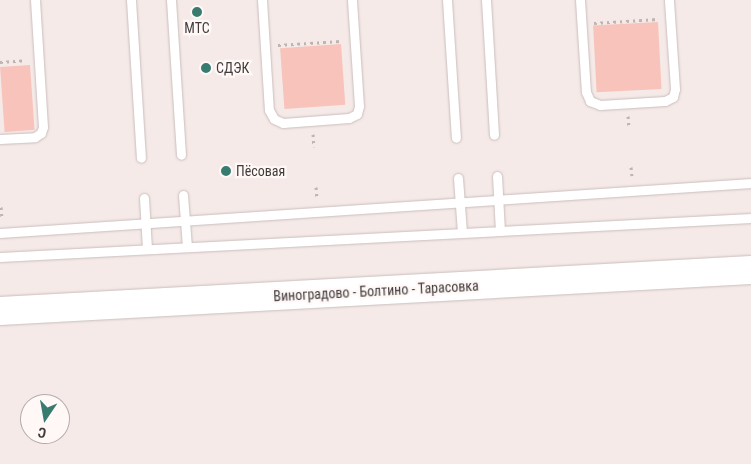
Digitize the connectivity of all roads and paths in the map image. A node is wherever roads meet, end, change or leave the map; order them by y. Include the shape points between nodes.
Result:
1 (35, 0) edge
2 (131, 0) edge
3 (171, 0) edge
4 (262, 0) edge
5 (352, 0) edge
6 (447, 0) edge
7 (486, 0) edge
8 (580, 0) edge
9 (669, 0) edge
10 (670, 18) junction
11 (581, 24) junction
12 (354, 40) junction
13 (265, 45) junction
14 (39, 59) junction
15 (0, 62) edge
16 (494, 135) dead end
17 (456, 138) dead end
18 (0, 139) edge
19 (181, 155) dead end
20 (141, 158) dead end
21 (497, 176) dead end
22 (458, 178) dead end
23 (751, 183) edge
24 (183, 195) dead end
25 (144, 198) dead end
26 (498, 200) junction
27 (460, 203) junction
28 (751, 218) edge
29 (185, 221) junction
30 (145, 224) junction
31 (500, 231) junction
32 (0, 233) edge
33 (462, 233) junction
34 (187, 247) junction
35 (147, 249) junction
36 (0, 257) edge
37 (751, 270) edge
38 (0, 311) edge

1 - 14 lane
2 - 20 lane
3 - 19 lane
4 - 13 lane
5 - 12 lane
6 - 17 lane
7 - 16 lane
8 - 11 lane
9 - 10 lane
10 - 11 path
10 - 11 lane via 673,97 600,105 590,101 586,92
12 - 13 path
12 - 13 lane via 357,114 349,118 312,121 274,119 269,110
14 - 15 path
14 - 18 lane via 41,133
21 - 26 lane
22 - 27 lane
23 - 26 lane
24 - 29 lane
25 - 30 lane
26 - 27 lane
26 - 31 lane
27 - 29 lane
27 - 33 lane
28 - 31 lane
29 - 30 lane
29 - 34 lane
30 - 32 lane
30 - 35 lane
31 - 33 lane
33 - 34 lane
34 - 35 lane
35 - 36 lane
37 - 38 main road, Виноградово - Болтино - Тарасовка

